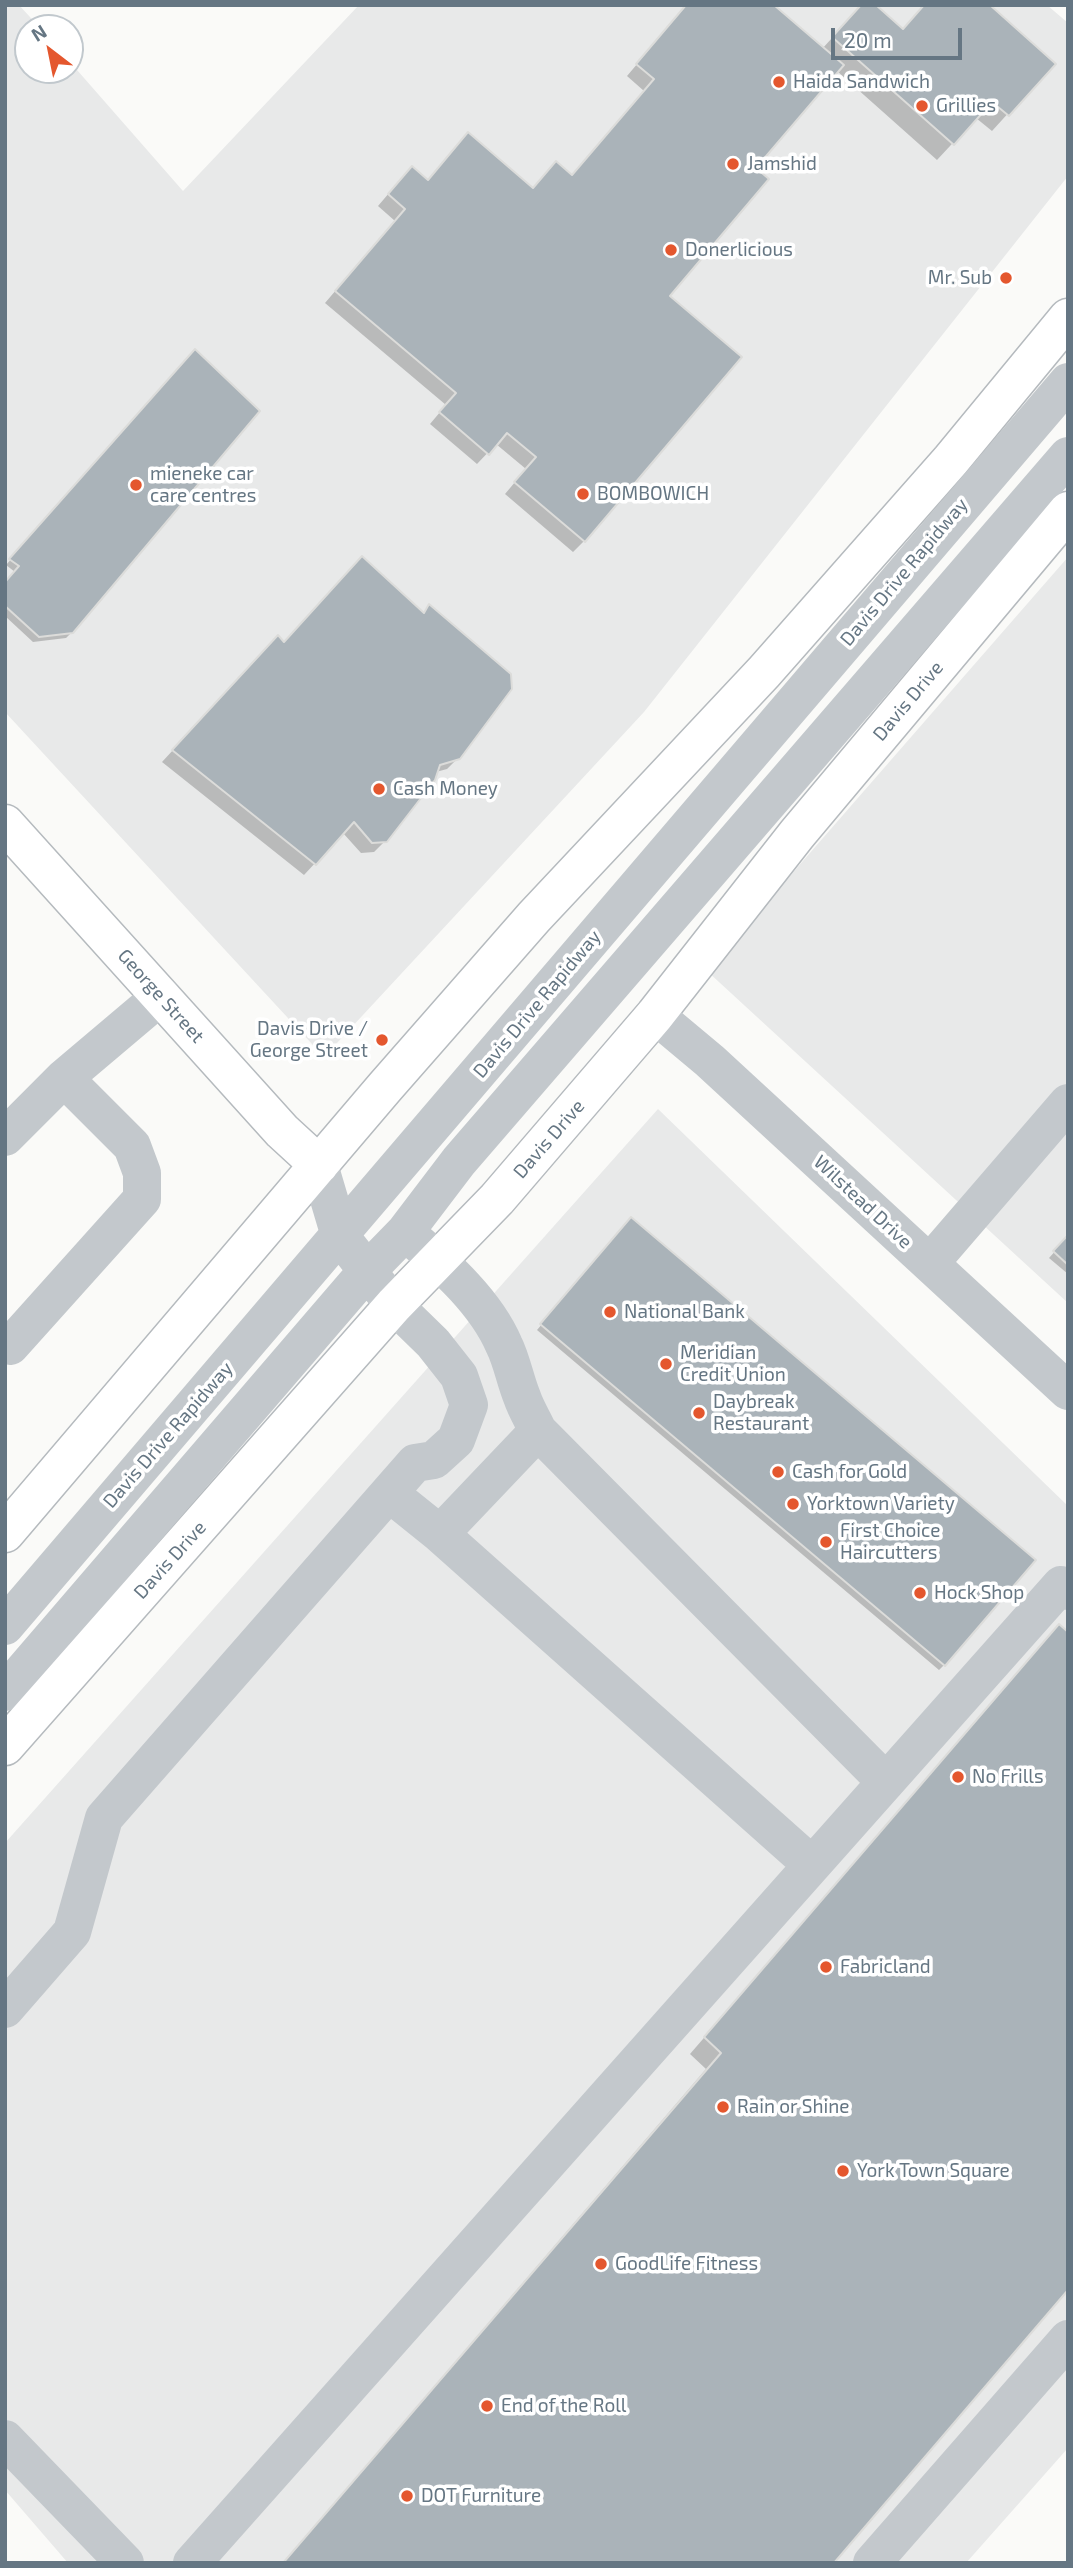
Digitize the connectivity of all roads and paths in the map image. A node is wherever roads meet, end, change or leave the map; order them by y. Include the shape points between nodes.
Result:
1 (1068, 318) edge
2 (1068, 382) edge
3 (1068, 456) edge
4 (1068, 511) edge
5 (5, 824) edge
6 (161, 996) junction
7 (655, 1015) junction
8 (64, 1078) junction
9 (1068, 1103) edge
10 (5, 1137) edge
11 (319, 1165) junction
12 (369, 1200) junction
13 (405, 1232) junction
14 (340, 1236) junction
15 (437, 1259) junction
16 (929, 1263) junction
17 (367, 1271) junction
18 (394, 1305) junction
19 (7, 1346) edge
20 (1068, 1391) edge
21 (538, 1431) junction
22 (389, 1493) junction
23 (5, 1533) edge
24 (440, 1534) junction
25 (1068, 1591) edge
26 (5, 1626) edge
27 (5, 1692) edge
28 (5, 1746) edge
29 (886, 1782) junction
30 (812, 1865) junction
31 (5, 2009) edge
32 (1068, 2339) edge
33 (5, 2439) edge
34 (125, 2563) edge
35 (192, 2563) edge
36 (872, 2563) edge

1 - 11 main road via 951,460 764,672 534,917
2 - 12 street, Davis Drive Rapidway
3 - 13 street via 459,1161
4 - 7 main road, Davis Drive via 797,834
5 - 6 main road, George Street
6 - 8 street
6 - 11 main road, George Street
7 - 15 main road, Davis Drive via 497,1199
7 - 16 street, Wilstead Drive
8 - 10 street
8 - 19 street via 132,1146 142,1173 142,1199
9 - 16 street
11 - 12 street
11 - 14 street
11 - 23 main road
12 - 13 street
12 - 14 street, Davis Drive Rapidway
13 - 15 street
13 - 17 street
14 - 17 street
14 - 26 street, Davis Drive Rapidway
15 - 18 main road, Davis Drive
15 - 21 street via 474,1300 504,1344
16 - 20 street, Wilstead Drive
17 - 18 street
17 - 27 street
18 - 22 street via 433,1342 459,1376 469,1405 456,1440 434,1460 415,1463
18 - 28 main road, Davis Drive
21 - 24 street
21 - 29 street
22 - 24 street
22 - 31 street via 104,1818 72,1932
24 - 30 street
25 - 29 street via 1061,1585
29 - 30 street
30 - 35 street
32 - 36 street
33 - 34 street

